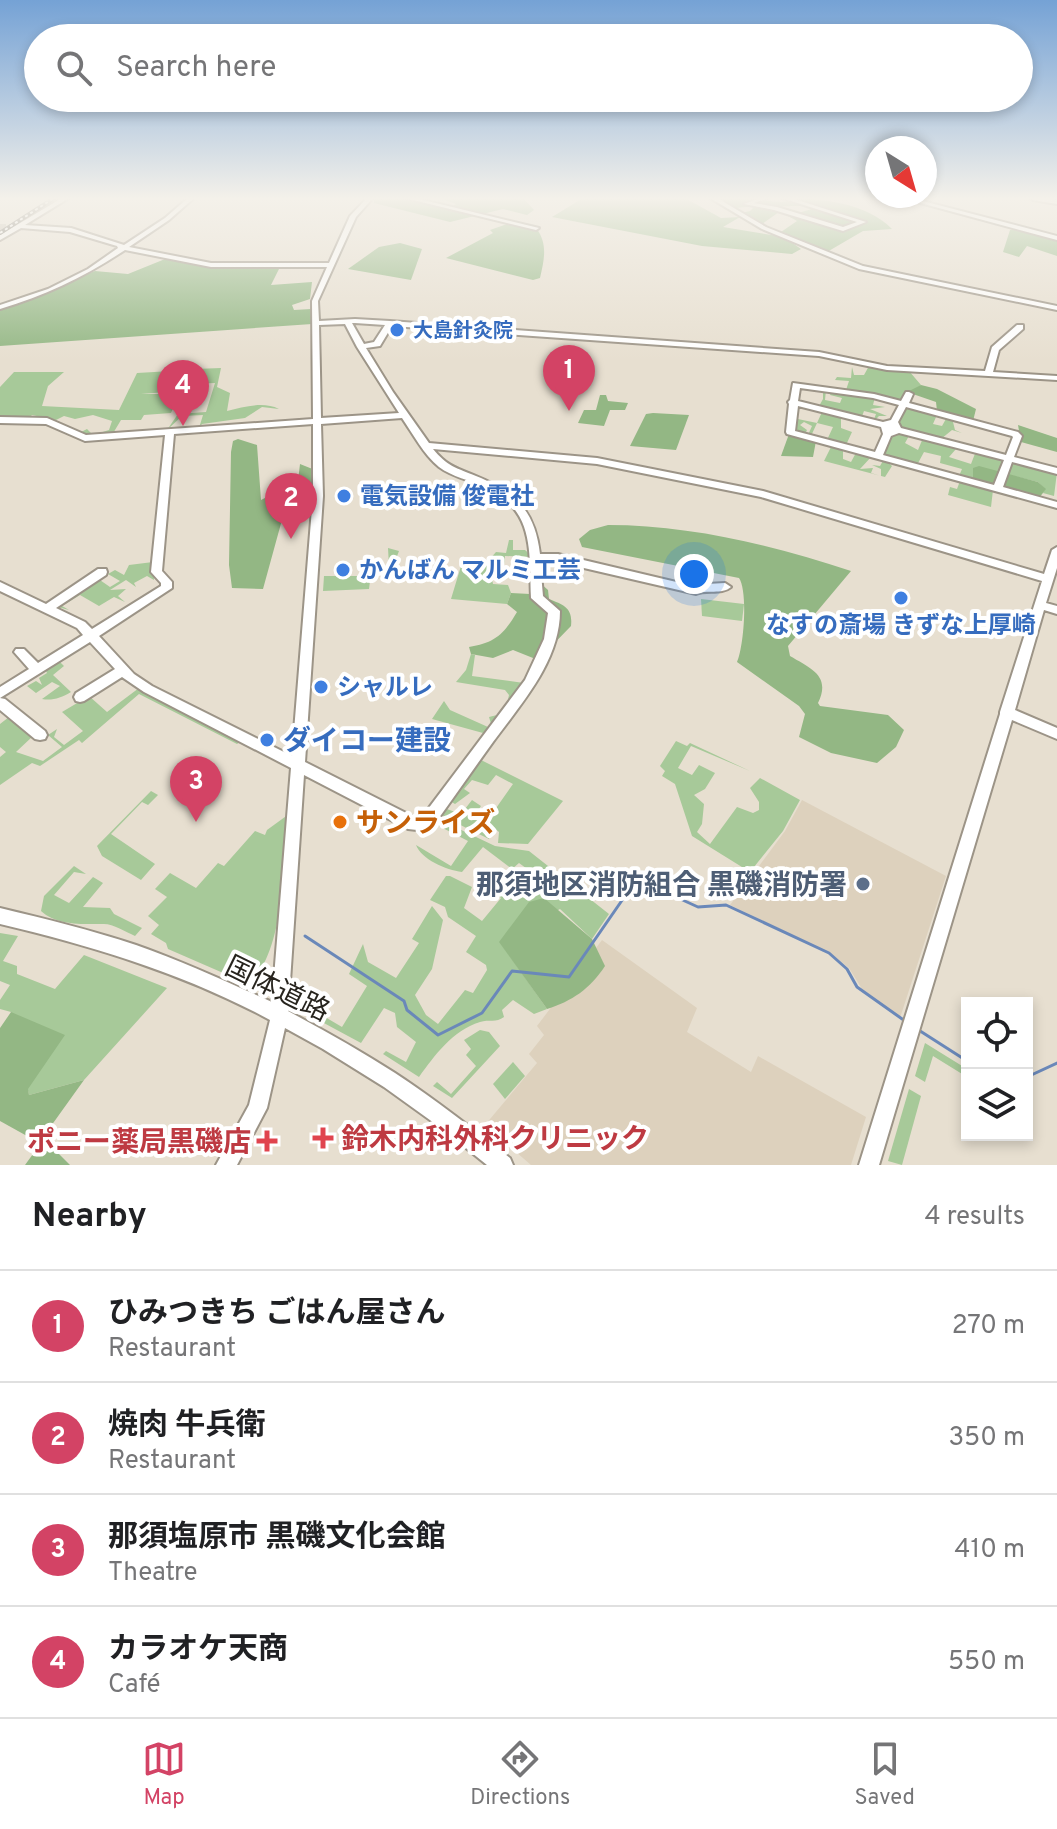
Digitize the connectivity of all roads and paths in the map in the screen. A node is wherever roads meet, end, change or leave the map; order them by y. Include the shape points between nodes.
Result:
1 (112, 252) edge
2 (151, 252) edge
3 (337, 252) edge
4 (823, 252) edge
5 (331, 265) junction
6 (0, 307) edge
7 (1057, 308) edge
8 (347, 321) junction
9 (315, 323) junction
10 (390, 323) junction
11 (1020, 327) dead end
12 (361, 347) junction
13 (989, 373) junction
14 (1057, 378) edge
15 (909, 394) dead end
16 (792, 402) junction
17 (903, 403) junction
18 (406, 415) junction
19 (0, 420) edge
20 (317, 421) junction
21 (891, 428) junction
22 (170, 432) junction
23 (428, 446) junction
24 (878, 456) junction
25 (1009, 458) junction
26 (1057, 471) edge
27 (997, 489) junction
28 (1057, 505) edge
29 (1057, 550) edge
30 (537, 558) junction
31 (102, 572) dead end
32 (1047, 579) junction
33 (0, 586) edge
34 (725, 587) dead end
35 (1039, 605) junction
36 (48, 608) junction
37 (1057, 610) edge
38 (91, 635) junction
39 (20, 652) dead end
40 (37, 670) junction
41 (123, 670) junction
42 (0, 693) edge
43 (80, 697) dead end
44 (0, 703) edge
45 (1006, 712) junction
46 (1057, 734) edge
47 (40, 735) dead end
48 (297, 767) junction
49 (0, 916) edge
50 (279, 1017) junction
51 (873, 1163) edge
52 (226, 1165) edge
53 (503, 1165) edge

1 - 6 street via 74,278
2 - 5 street via 211,265
3 - 5 street
4 - 7 street via 861,268
5 - 9 street via 315,301
8 - 9 street
8 - 10 street
8 - 12 street
9 - 20 street
10 - 12 street via 377,344
10 - 13 street via 811,354 887,368
11 - 13 street via 995,349
12 - 18 street
13 - 14 street
15 - 17 street
16 - 17 street via 798,384
16 - 21 street
16 - 24 street via 787,430
17 - 21 street
17 - 25 street via 1015,434
18 - 20 street
18 - 23 street
19 - 22 street via 47,421 85,438
20 - 22 street
20 - 48 street via 313,590
21 - 24 street
21 - 25 street
22 - 38 street via 156,572 167,582 166,588
23 - 30 street via 443,466 511,496 528,520
23 - 32 street via 597,461 763,494
24 - 27 street
25 - 26 street
25 - 27 street
27 - 28 street
29 - 32 street
30 - 34 street via 558,558 693,589
30 - 48 street via 537,598 554,611 555,622 541,664 426,824 413,824
31 - 36 street
32 - 35 street
33 - 36 street
35 - 37 street
35 - 45 street
36 - 38 street
38 - 40 street
38 - 41 street
39 - 40 street
40 - 42 street
41 - 43 street
41 - 48 street via 148,689
44 - 47 street
45 - 46 street
45 - 51 street
48 - 50 street
49 - 50 street, 国体道路 via 111,943
50 - 52 street via 258,1108
50 - 53 street, 国体道路 via 395,1082

